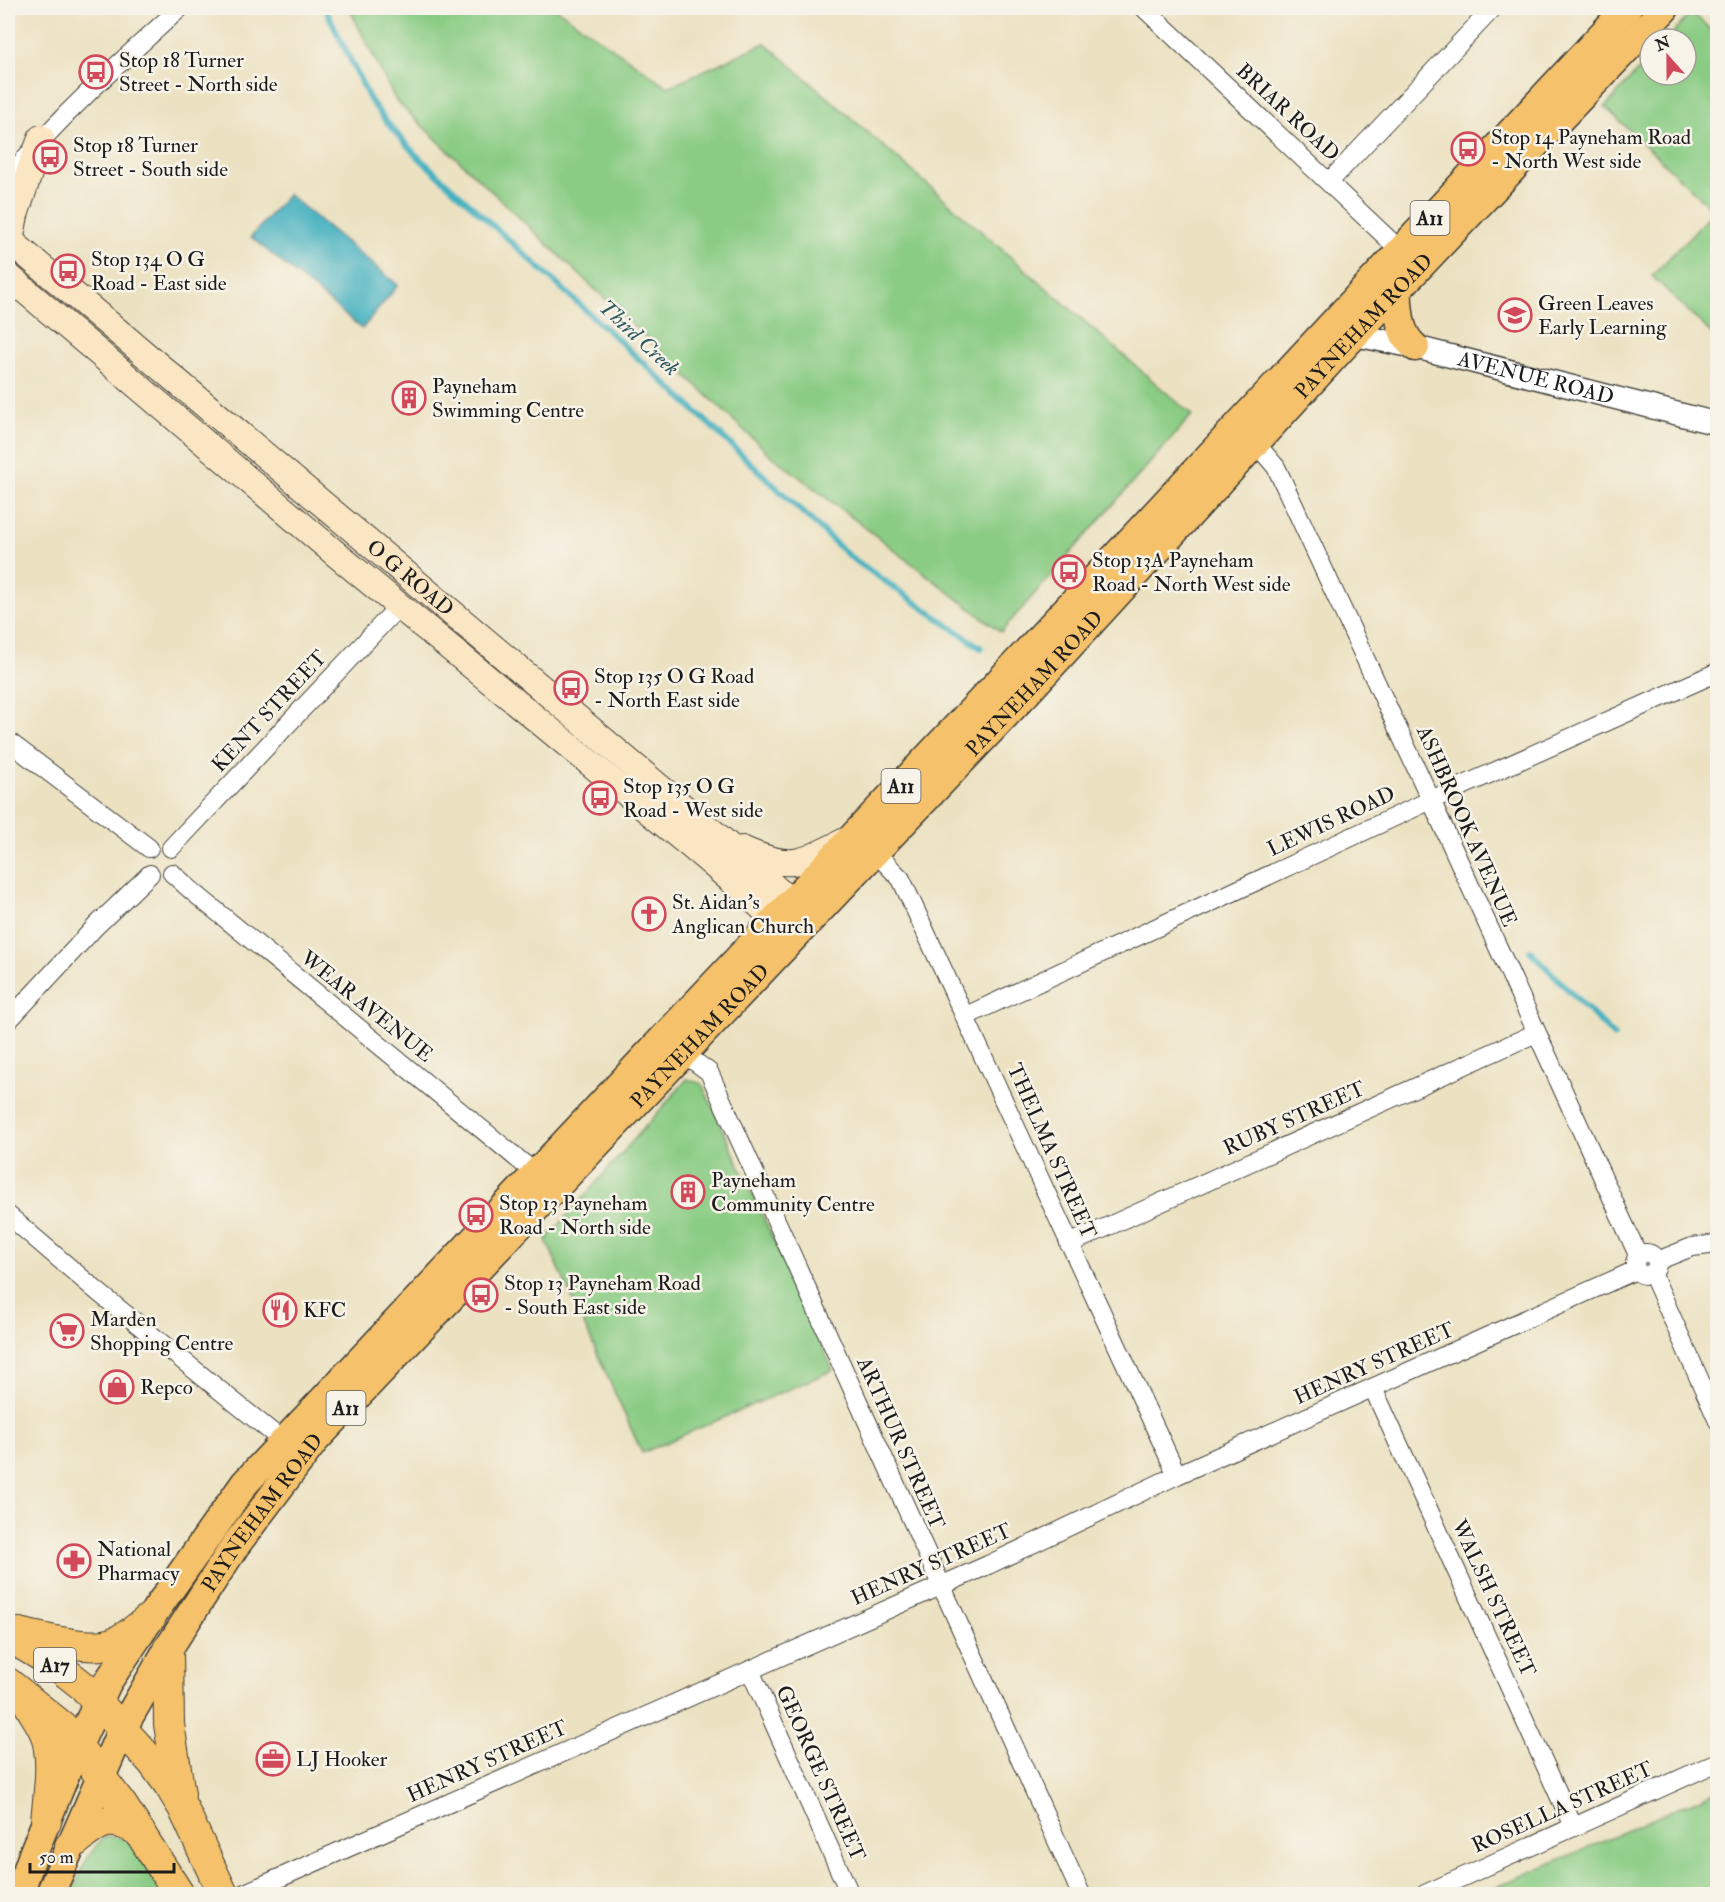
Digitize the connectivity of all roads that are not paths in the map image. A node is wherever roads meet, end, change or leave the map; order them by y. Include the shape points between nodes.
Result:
1 (180, 8) edge
2 (1144, 8) edge
3 (1493, 8) edge
4 (1627, 8) edge
5 (1665, 8) edge
6 (42, 138) junction
7 (8, 178) edge
8 (1501, 181) junction
9 (1329, 182) junction
10 (1448, 200) junction
11 (9, 241) edge
12 (1400, 250) junction
13 (8, 276) edge
14 (1397, 290) junction
15 (1359, 295) junction
16 (1354, 335) junction
17 (1415, 347) junction
18 (1298, 360) junction
19 (1718, 424) edge
20 (1244, 437) junction
21 (419, 585) junction
22 (400, 605) junction
23 (1718, 672) edge
24 (8, 741) edge
25 (1431, 800) junction
26 (722, 840) junction
27 (864, 844) junction
28 (149, 848) junction
29 (171, 848) junction
30 (172, 873) junction
31 (150, 874) junction
32 (792, 920) junction
33 (966, 1016) junction
34 (8, 1021) edge
35 (1536, 1033) junction
36 (683, 1053) junction
37 (535, 1173) junction
38 (8, 1215) edge
39 (1069, 1244) junction
40 (1718, 1244) edge
41 (1646, 1265) junction
42 (1373, 1388) junction
43 (1718, 1421) edge
44 (284, 1442) junction
45 (1177, 1475) junction
46 (940, 1586) junction
47 (151, 1617) junction
48 (8, 1630) edge
49 (8, 1636) edge
50 (168, 1648) junction
51 (750, 1670) junction
52 (15, 1689) edge
53 (97, 1701) junction
54 (122, 1729) junction
55 (77, 1746) junction
56 (1718, 1762) edge
57 (101, 1777) junction
58 (183, 1808) junction
59 (46, 1822) junction
60 (1573, 1826) junction
61 (140, 1832) junction
62 (70, 1846) junction
63 (19, 1894) edge
64 (50, 1894) edge
65 (179, 1894) edge
66 (223, 1894) edge
67 (243, 1894) edge
68 (850, 1894) edge
69 (1081, 1894) edge
70 (1425, 1894) edge

1 - 6 street
2 - 9 street, BRIAR ROAD
3 - 9 street
4 - 10 main road, PAYNEHAM ROAD / A11
5 - 8 main road, PAYNEHAM ROAD / A11
6 - 7 street
6 - 11 main road
8 - 10 main road via 1494,175 1477,175
8 - 14 main road, PAYNEHAM ROAD / A11
9 - 12 street, BRIAR ROAD
10 - 12 main road, PAYNEHAM ROAD / A11
11 - 21 main road, O G ROAD
12 - 15 main road, PAYNEHAM ROAD / A11
13 - 22 main road, O G ROAD
14 - 16 main road, PAYNEHAM ROAD / A11
14 - 17 main road via 1400,323
15 - 16 main road via 1354,303
15 - 18 main road, PAYNEHAM ROAD / A11
16 - 17 street, AVENUE ROAD
16 - 18 main road via 1324,341
16 - 20 main road, PAYNEHAM ROAD / A11
17 - 19 street, AVENUE ROAD
18 - 20 main road, PAYNEHAM ROAD / A11
20 - 25 street, ASHBROOK AVENUE via 1276,467
20 - 27 main road, PAYNEHAM ROAD / A11 via 1028,691
21 - 22 main road
21 - 26 main road, O G ROAD
22 - 29 street, KENT STREET
22 - 32 main road, O G ROAD via 703,856
23 - 25 street, LEWIS ROAD
24 - 28 street
25 - 33 street, LEWIS ROAD
25 - 35 street, ASHBROOK AVENUE
26 - 27 main road via 767,860 789,863
26 - 32 main road, O G ROAD
27 - 32 main road, PAYNEHAM ROAD / A11
27 - 33 street, THELMA STREET via 901,879
28 - 29 street via 160,844
28 - 31 street via 143,859
29 - 30 street via 177,861
30 - 31 street via 159,877
30 - 37 street, WEAR AVENUE
31 - 34 street
32 - 36 main road, PAYNEHAM ROAD / A11
32 - 37 main road, PAYNEHAM ROAD / A11
33 - 39 street, THELMA STREET
35 - 39 street, RUBY STREET
35 - 41 street, ASHBROOK AVENUE
36 - 46 street, ARTHUR STREET via 710,1072
36 - 50 main road, PAYNEHAM ROAD / A11 via 315,1440 235,1546
37 - 44 main road, PAYNEHAM ROAD / A11
38 - 44 street
39 - 45 street, THELMA STREET
40 - 41 street, HENRY STREET via 1692,1246
41 - 42 street, HENRY STREET
41 - 43 street, ASHBROOK AVENUE
42 - 45 street, HENRY STREET
42 - 60 street, WALSH STREET
44 - 47 main road, PAYNEHAM ROAD / A11 via 245,1483
45 - 46 street, HENRY STREET
46 - 51 street, HENRY STREET
46 - 69 street, ARTHUR STREET
47 - 48 highway via 109,1645 64,1643
47 - 53 main road, PAYNEHAM ROAD / A11
49 - 53 highway, A17 via 59,1667
50 - 54 main road, PAYNEHAM ROAD / A11
50 - 58 highway via 169,1724
51 - 67 street, HENRY STREET
51 - 68 street, GEORGE STREET
52 - 55 highway, A17 via 63,1727
52 - 59 highway via 41,1724 48,1745
53 - 54 highway, A17
53 - 55 main road, PAYNEHAM ROAD / A11
54 - 57 main road, PAYNEHAM ROAD / A11
54 - 58 highway, A17 via 153,1762
55 - 57 highway, A17
55 - 59 main road, PAYNEHAM ROAD / A11
56 - 60 street, ROSELLA STREET
57 - 61 highway, A17
57 - 62 main road, PAYNEHAM ROAD / A11
58 - 66 highway, A17
59 - 63 main road, PAYNEHAM ROAD / A11
60 - 70 street, ROSELLA STREET
61 - 62 highway via 124,1822 110,1821
61 - 65 highway, A17
62 - 64 main road, PAYNEHAM ROAD / A11

